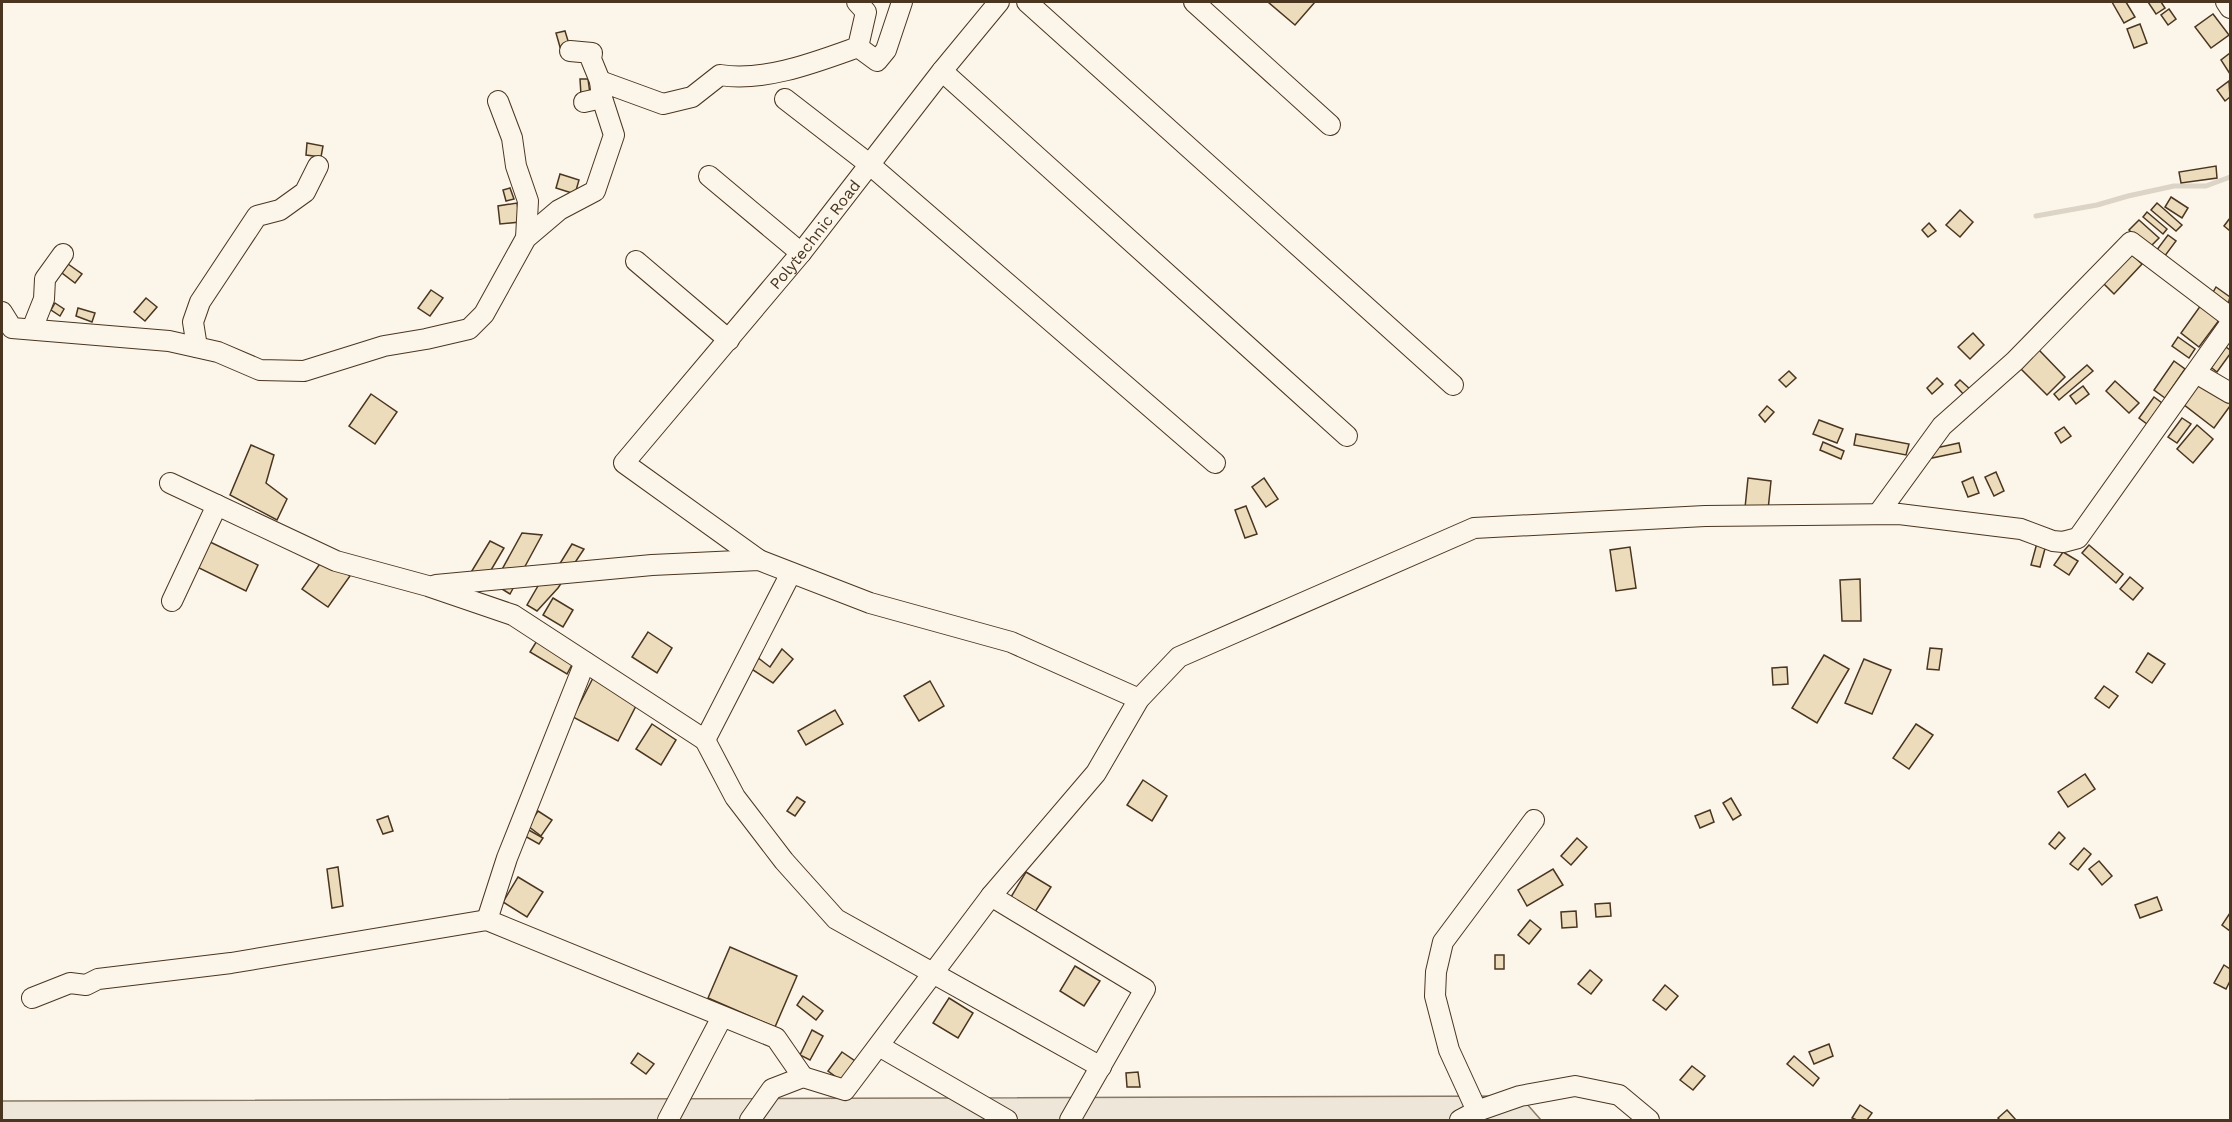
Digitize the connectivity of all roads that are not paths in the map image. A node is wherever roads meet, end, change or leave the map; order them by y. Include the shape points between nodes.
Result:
1 (857, 2) edge
2 (902, 2) edge
3 (999, 2) edge
4 (1026, 2) edge
5 (1194, 2) edge
6 (2226, 2) edge
7 (2230, 8) edge
8 (858, 47) junction
9 (570, 51) dead end
10 (942, 70) junction
11 (595, 93) junction
12 (785, 99) dead end
13 (498, 101) dead end
14 (1330, 125) dead end
15 (869, 164) junction
16 (318, 166) dead end
17 (709, 176) dead end
18 (526, 238) junction
19 (801, 253) junction
20 (63, 254) dead end
21 (636, 261) dead end
22 (2, 312) edge
23 (2230, 317) edge
24 (2230, 324) edge
25 (32, 329) junction
26 (729, 340) junction
27 (197, 347) junction
28 (2196, 373) junction
29 (1453, 385) dead end
30 (2230, 393) edge
31 (1347, 436) dead end
32 (1215, 463) dead end
33 (170, 483) dead end
34 (217, 505) junction
35 (1878, 514) junction
36 (759, 560) junction
37 (791, 573) junction
38 (428, 586) junction
39 (172, 601) dead end
40 (585, 662) junction
41 (1139, 699) junction
42 (705, 740) junction
43 (1534, 820) dead end
44 (991, 896) junction
45 (487, 920) junction
46 (932, 972) junction
47 (32, 998) dead end
48 (722, 1017) junction
49 (879, 1046) junction
50 (1101, 1067) junction
51 (803, 1077) junction
52 (1469, 1116) edge
53 (668, 1120) edge
54 (752, 1120) edge
55 (1007, 1120) edge
56 (1070, 1120) edge
57 (1649, 1120) edge

1 - 8 street via 866,12
2 - 8 street via 886,50 877,61
3 - 10 street, Polytechnic Road
4 - 29 street
5 - 14 street
6 - 7 street
8 - 11 street via 810,64 740,78 720,75 692,97 663,104
9 - 11 street via 592,53
10 - 15 street, Polytechnic Road
10 - 31 street
11 - 18 street via 615,135 596,191 559,210
12 - 15 street
13 - 18 street via 528,201
15 - 19 street, Polytechnic Road
15 - 32 street
16 - 27 street via 305,192 280,210 256,216 200,302 193,322
17 - 19 street
18 - 27 street via 484,314 468,328 384,346 304,371 260,370
19 - 26 street, Polytechnic Road
20 - 25 street via 45,279 44,299
21 - 26 street
22 - 25 street via 12,328
23 - 35 street via 2131,242 2015,361 1942,426
24 - 28 street
25 - 27 street
26 - 36 street, Polytechnic Road via 624,463
28 - 30 street
28 - 35 street via 2078,538 2053,541 2021,529
33 - 34 street
34 - 38 street via 336,561
34 - 39 street
35 - 41 street via 1705,516 1474,528 1179,657
36 - 37 street
36 - 38 street via 652,565
37 - 41 street via 870,603 1011,642
37 - 42 street
38 - 40 street via 513,615
40 - 42 street
40 - 45 street via 507,858
41 - 44 street via 1096,773
42 - 46 street via 735,796 784,861 836,919
43 - 52 street via 1443,942 1436,972 1435,996
44 - 46 street
44 - 50 street via 1144,989
45 - 47 street via 231,963 98,979 86,985 70,983
45 - 48 street
46 - 49 street
46 - 50 street
48 - 51 street via 776,1038
48 - 53 street
49 - 51 street via 845,1090
49 - 55 street
50 - 56 street
51 - 54 street via 772,1089
52 - 57 street via 1520,1096 1575,1086 1619,1095

